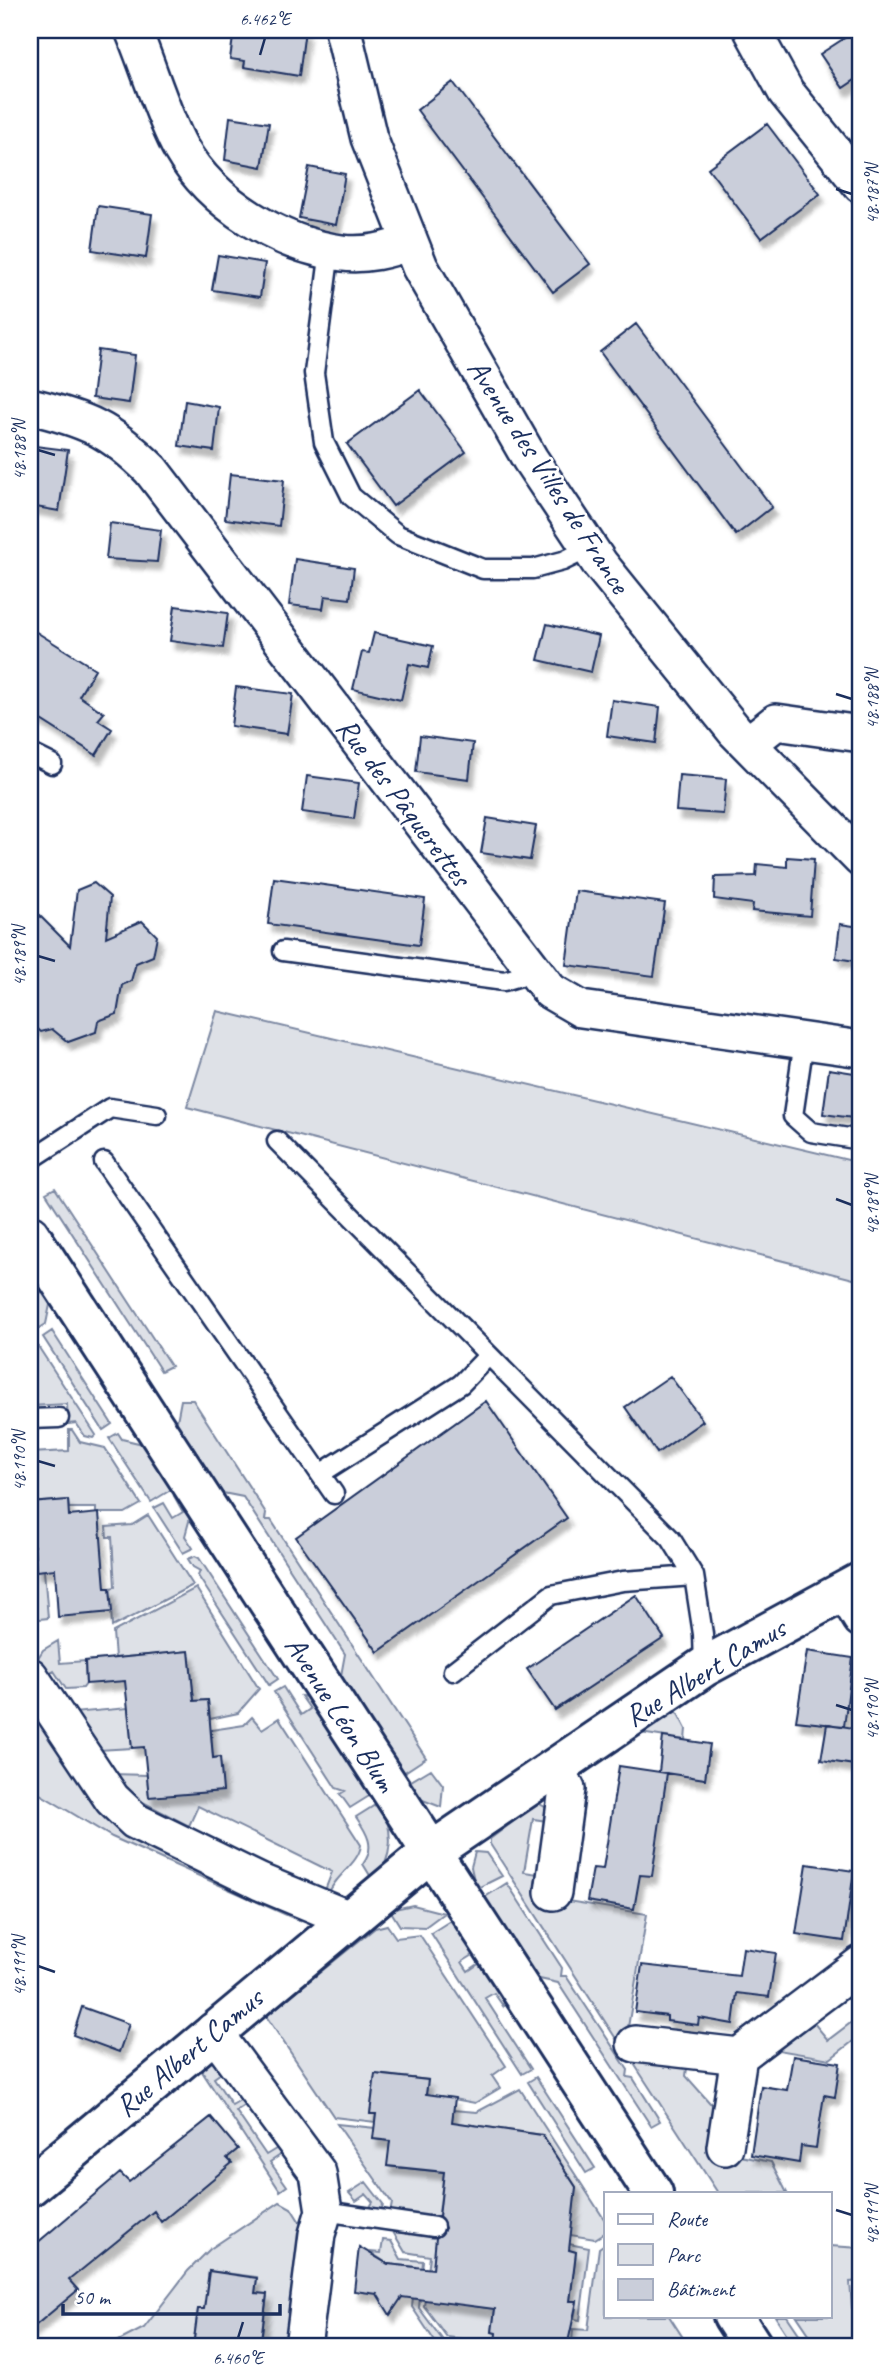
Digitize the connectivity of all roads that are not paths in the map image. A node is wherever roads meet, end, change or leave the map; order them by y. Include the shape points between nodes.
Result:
1 (133, 30) edge
2 (343, 30) edge
3 (752, 30) edge
4 (861, 185) edge
5 (410, 242) junction
6 (330, 250) junction
7 (30, 406) edge
8 (590, 548) junction
9 (861, 734) edge
10 (748, 744) junction
11 (30, 753) edge
12 (52, 764) dead end
13 (861, 859) edge
14 (283, 951) dead end
15 (534, 972) junction
16 (804, 1041) junction
17 (861, 1049) edge
18 (157, 1115) dead end
19 (861, 1140) edge
20 (277, 1141) dead end
21 (30, 1160) edge
22 (104, 1162) dead end
23 (30, 1235) edge
24 (488, 1356) junction
25 (59, 1418) dead end
26 (30, 1419) edge
27 (320, 1474) junction
28 (334, 1494) dead end
29 (694, 1576) junction
30 (855, 1597) edge
31 (704, 1667) junction
32 (453, 1671) dead end
33 (30, 1676) edge
34 (554, 1769) junction
35 (431, 1853) junction
36 (554, 1892) dead end
37 (349, 1919) junction
38 (861, 1964) edge
39 (213, 2031) junction
40 (635, 2044) dead end
41 (739, 2056) junction
42 (725, 2147) dead end
43 (30, 2186) edge
44 (652, 2192) edge
45 (324, 2211) junction
46 (433, 2227) dead end
47 (734, 2318) edge
48 (303, 2347) edge
49 (753, 2347) edge

1 - 6 street via 180,147 205,183 257,222
2 - 5 street, Avenue des Villes de France via 369,138
3 - 4 street via 786,93
5 - 6 street via 379,252
5 - 8 street, Avenue des Villes de France via 510,428
6 - 8 lane via 314,373 324,442 351,496 398,535 483,569 533,569
7 - 15 street, Rue des Pâquerettes via 79,418 123,442 151,470
8 - 10 street, Avenue des Villes de France
9 - 10 street via 776,722
10 - 13 street, Avenue des Villes de France
11 - 12 lane
14 - 15 lane via 504,981
15 - 16 street, Rue des Pâquerettes via 550,991 581,1009
16 - 17 street, Rue des Pâquerettes
16 - 19 lane via 793,1116 811,1132
18 - 21 lane via 110,1108
20 - 24 lane
22 - 27 lane
23 - 35 street, Avenue Léon Blum
24 - 27 lane via 461,1384
24 - 29 lane via 671,1539
25 - 26 lane
27 - 28 lane
29 - 31 lane
29 - 32 lane via 623,1581 551,1595
30 - 31 street, Rue Albert Camus
31 - 34 street, Rue Albert Camus
33 - 37 street via 112,1799 135,1821
34 - 35 street, Rue Albert Camus
34 - 36 street via 567,1789
35 - 37 street, Rue Albert Camus
35 - 44 street, Avenue Léon Blum
37 - 39 street, Rue Albert Camus
38 - 41 street
39 - 43 street, Rue Albert Camus
39 - 45 street via 318,2173
40 - 41 street
41 - 42 street
45 - 46 lane
45 - 48 street
47 - 49 street

